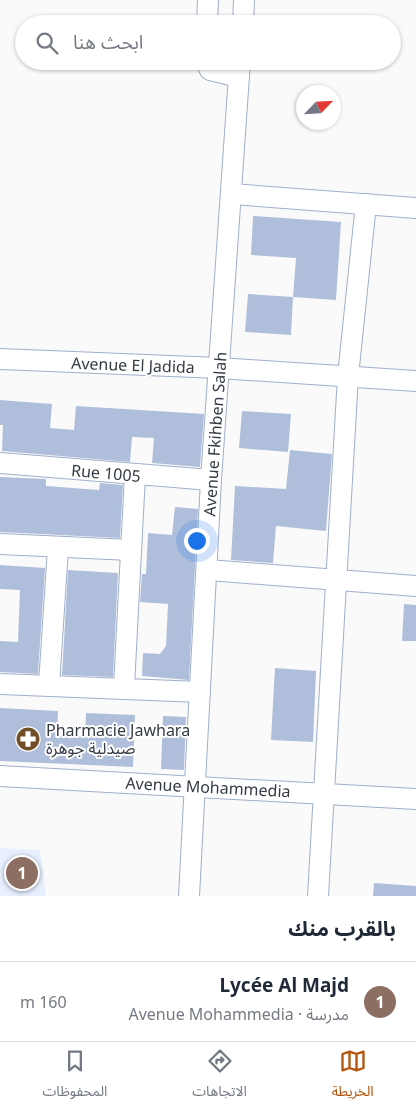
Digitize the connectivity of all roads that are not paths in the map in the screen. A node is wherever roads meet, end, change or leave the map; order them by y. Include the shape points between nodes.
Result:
1 (208, 0) edge
2 (244, 0) edge
3 (207, 15) edge
4 (243, 15) edge
5 (240, 70) edge
6 (232, 194) junction
7 (366, 204) junction
8 (416, 208) edge
9 (0, 359) edge
10 (219, 368) junction
11 (348, 376) junction
12 (416, 381) edge
13 (0, 463) edge
14 (135, 476) junction
15 (211, 480) junction
16 (0, 544) edge
17 (58, 548) junction
18 (131, 550) junction
19 (208, 570) junction
20 (335, 578) junction
21 (416, 586) edge
22 (0, 684) edge
23 (49, 685) junction
24 (124, 688) junction
25 (200, 692) junction
26 (0, 776) edge
27 (196, 786) junction
28 (322, 793) junction
29 (416, 799) edge
30 (189, 896) edge
31 (318, 896) edge

1 - 3 street
2 - 4 street
5 - 6 street, Avenue Fkihben Salah
6 - 7 street
6 - 10 street, Avenue Fkihben Salah
7 - 8 street
7 - 11 street
9 - 10 street, Avenue El Jadida
10 - 11 street, Avenue El Jadida
10 - 15 street, Avenue Fkihben Salah
11 - 12 street, Avenue El Jadida
11 - 20 street
13 - 14 street, Rue 1005
14 - 15 street, Rue 1005
14 - 18 street
15 - 19 street, Avenue Fkihben Salah
16 - 17 street
17 - 18 street
17 - 23 street
18 - 24 street
19 - 20 street
19 - 25 street, Avenue Fkihben Salah
20 - 21 street
20 - 28 street
22 - 23 street
23 - 24 street
24 - 25 street
25 - 27 street, Avenue Fkihben Salah
26 - 27 street, Avenue Mohammedia
27 - 28 street, Avenue Mohammedia
27 - 30 street, Avenue Fkihben Salah
28 - 29 street, Avenue Mohammedia
28 - 31 street

